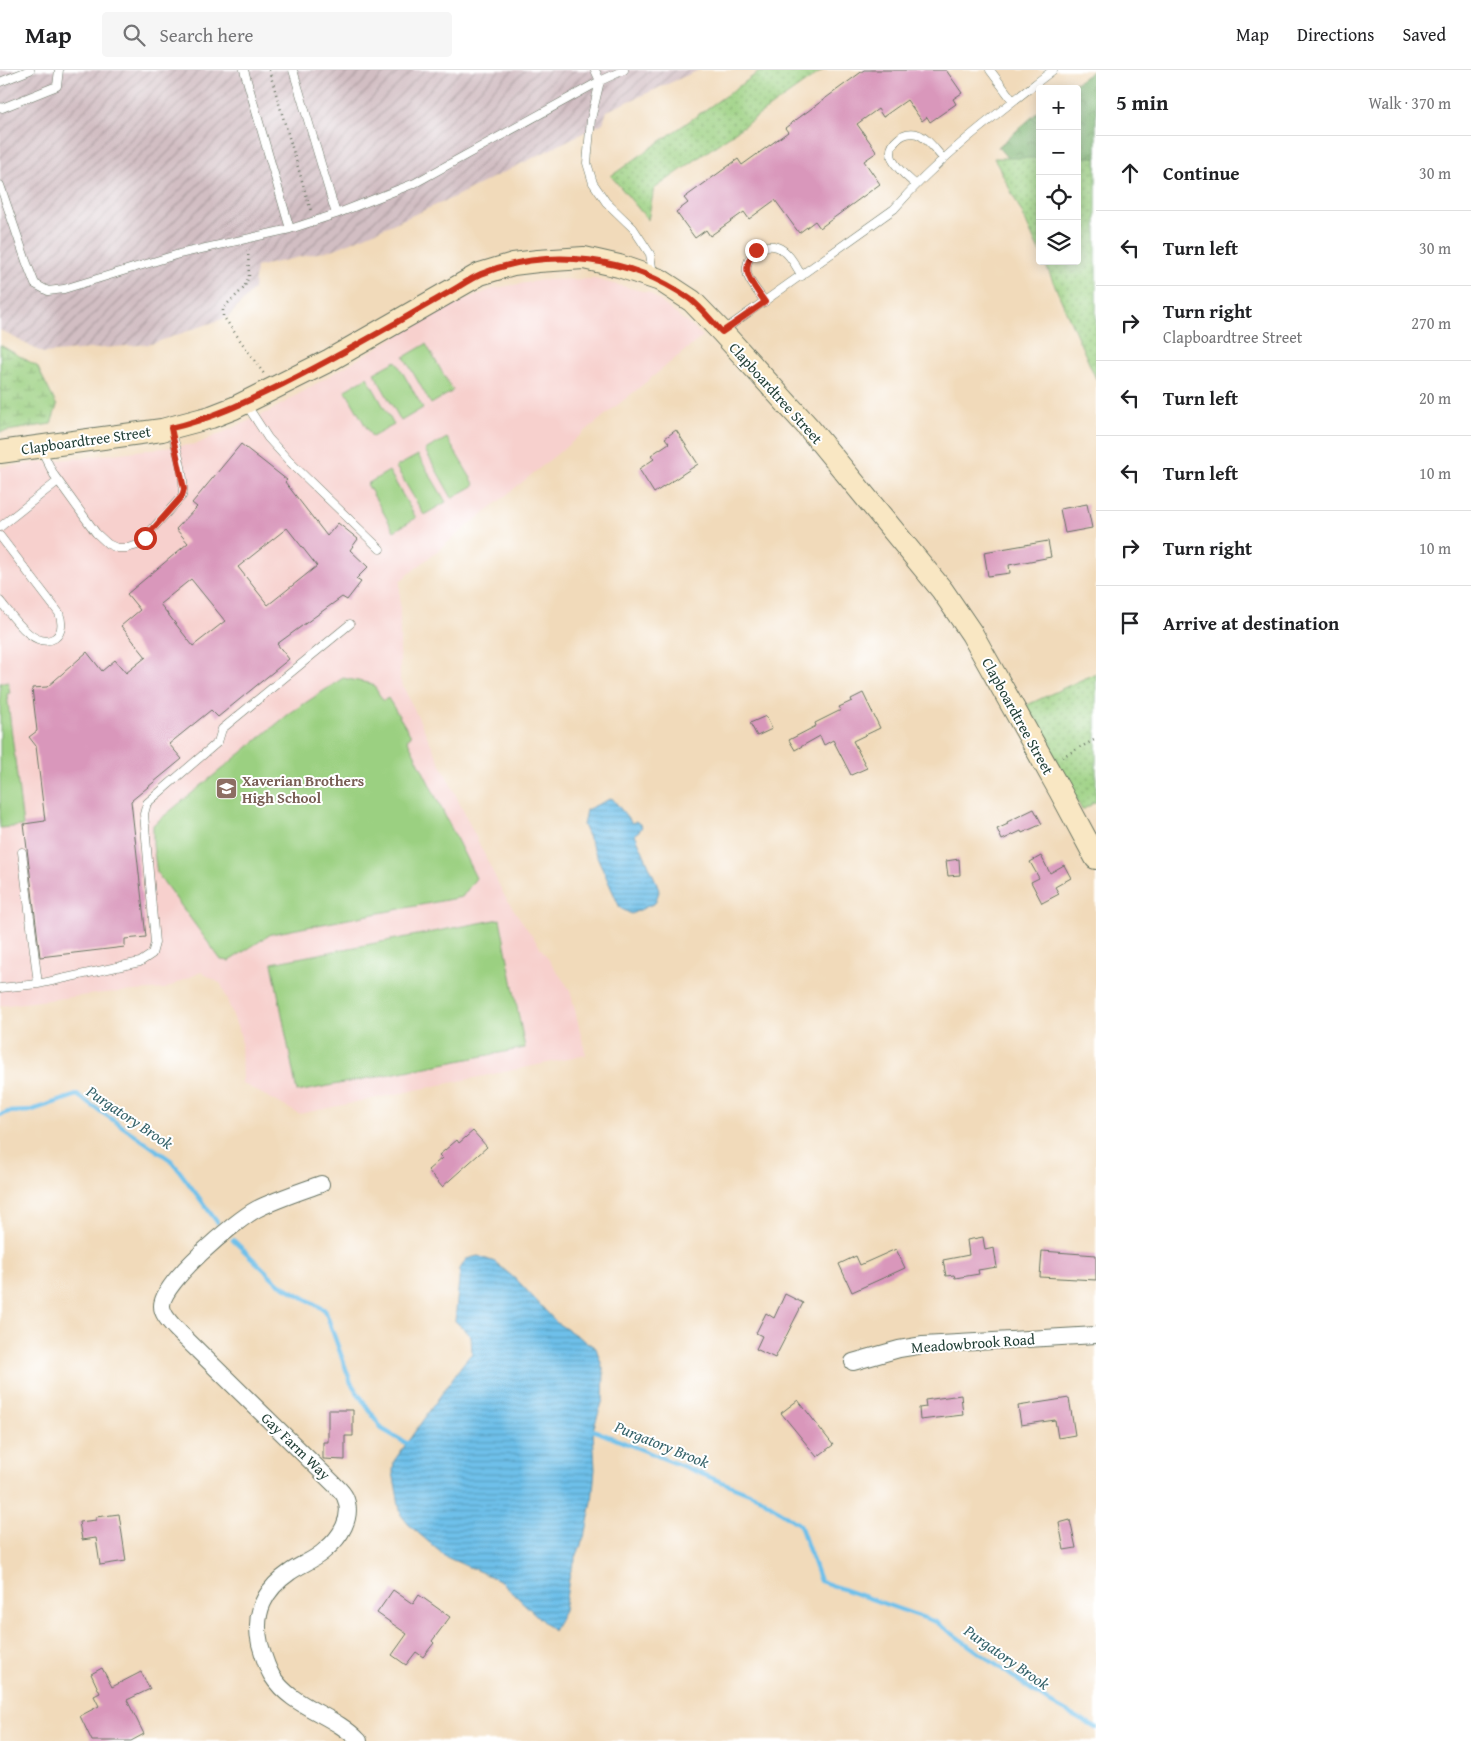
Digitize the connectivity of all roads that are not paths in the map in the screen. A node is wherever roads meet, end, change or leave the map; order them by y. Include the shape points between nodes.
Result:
1 (30, 70) edge
2 (59, 70) edge
3 (244, 70) edge
4 (293, 70) edge
5 (595, 70) edge
6 (624, 70) edge
7 (990, 70) edge
8 (1053, 70) edge
9 (600, 81) junction
10 (0, 82) edge
11 (1013, 101) junction
12 (0, 107) edge
13 (943, 158) junction
14 (0, 185) edge
15 (916, 185) junction
16 (336, 214) junction
17 (290, 229) junction
18 (802, 276) junction
19 (653, 278) junction
20 (765, 302) junction
21 (722, 332) junction
22 (245, 403) junction
23 (171, 428) junction
24 (40, 447) junction
25 (0, 452) edge
26 (58, 481) junction
27 (0, 527) edge
28 (0, 536) edge
29 (380, 549) dead end
30 (0, 601) edge
31 (350, 624) dead end
32 (22, 852) dead end
33 (1096, 858) edge
34 (38, 984) junction
35 (0, 988) edge
36 (320, 1184) dead end
37 (1096, 1335) edge
38 (853, 1362) dead end
39 (359, 1741) edge

1 - 10 lane
2 - 12 lane via 57,86
3 - 17 lane
4 - 16 lane
5 - 9 lane
6 - 9 lane
7 - 11 lane
8 - 11 lane
9 - 16 lane via 415,183
9 - 19 lane via 591,119 587,163 593,183 606,202 632,228 650,254
11 - 13 lane
13 - 15 lane
13 - 15 lane via 916,134 897,139 891,158 894,165
14 - 17 lane via 35,284 48,290 64,289 179,254
15 - 18 lane via 894,209
16 - 17 lane
18 - 20 lane
18 - 20 lane via 783,250 770,246 756,250 748,261 748,275
19 - 21 main road, Clapboardtree Street via 692,301
19 - 22 main road, Clapboardtree Street via 584,258 538,260 480,274 330,360
20 - 21 lane
21 - 33 main road, Clapboardtree Street via 809,428 942,590 972,634
22 - 23 main road, Clapboardtree Street
22 - 29 lane via 268,438 290,462
23 - 24 main road, Clapboardtree Street
23 - 26 lane via 184,489 182,496 138,545 117,548 108,544 96,533
24 - 25 main road, Clapboardtree Street
24 - 26 lane
26 - 27 lane
28 - 30 lane via 59,612 60,632 51,640 36,639
31 - 34 lane via 222,730 218,742 148,803 144,814 156,942 152,954 140,962
32 - 34 lane
34 - 35 lane
36 - 39 street, Gay Farm Way via 256,1210 222,1234 174,1282 165,1294 162,1306 166,1318 176,1329 345,1497 348,1516 340,1534 325,1551 274,1585 264,1599 258,1618 259,1636 272,1676 286,1694 347,1729
37 - 38 street, Meadowbrook Road via 923,1345

